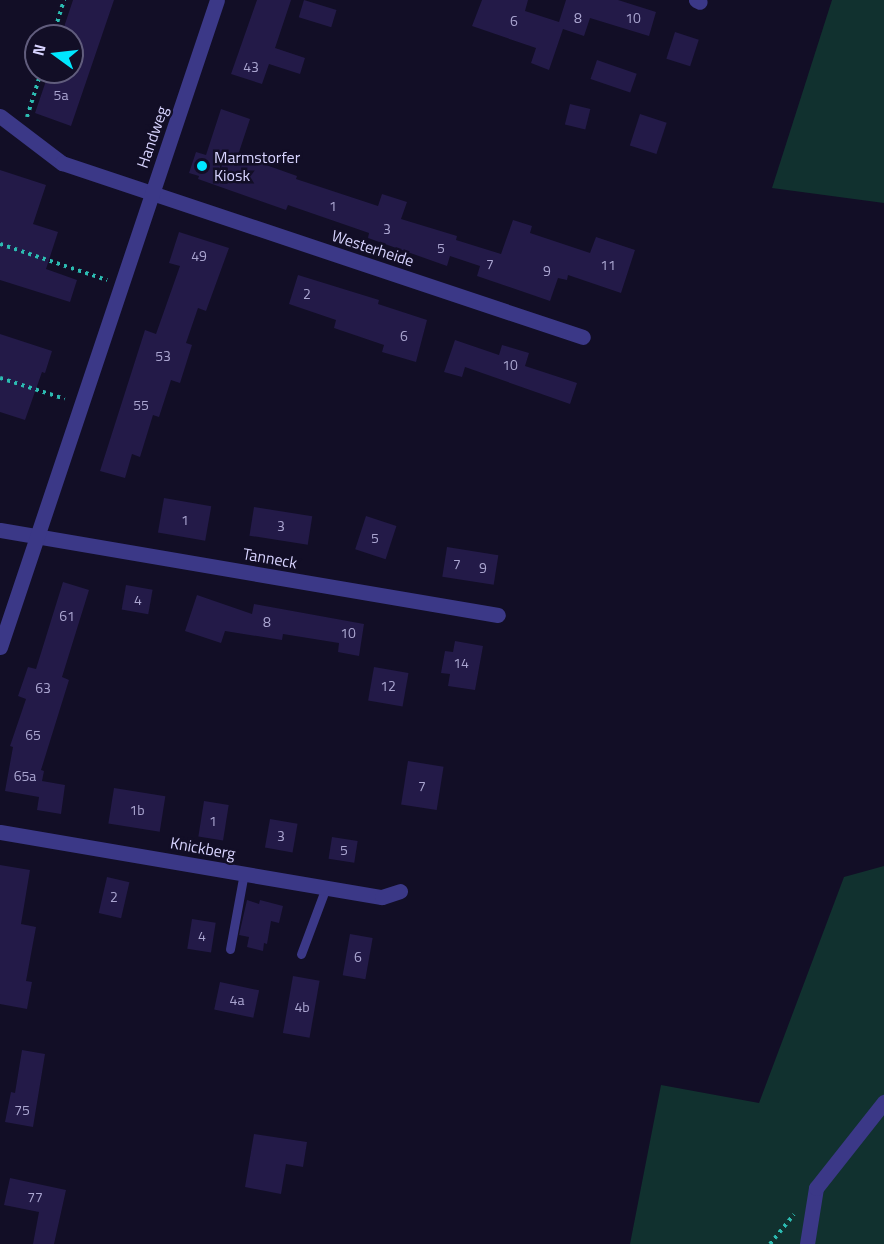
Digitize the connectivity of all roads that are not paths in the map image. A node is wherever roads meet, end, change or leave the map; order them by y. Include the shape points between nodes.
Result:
1 (217, 0) edge
2 (0, 116) edge
3 (152, 194) junction
4 (583, 337) dead end
5 (0, 530) edge
6 (36, 536) junction
7 (498, 615) dead end
8 (0, 646) edge
9 (0, 832) edge
10 (244, 873) junction
11 (326, 887) junction
12 (400, 891) dead end
13 (230, 949) dead end
14 (301, 954) dead end
15 (884, 1102) edge
16 (807, 1244) edge

1 - 3 street, Handweg
2 - 3 street, Westerheide via 62,163
3 - 4 street, Westerheide
3 - 6 street, Handweg
5 - 6 street, Tanneck
6 - 7 street, Tanneck
6 - 8 street, Handweg
9 - 10 street, Knickberg
10 - 11 street, Knickberg
10 - 13 lane
11 - 12 street, Knickberg via 382,897
11 - 14 lane
15 - 16 street via 816,1188

